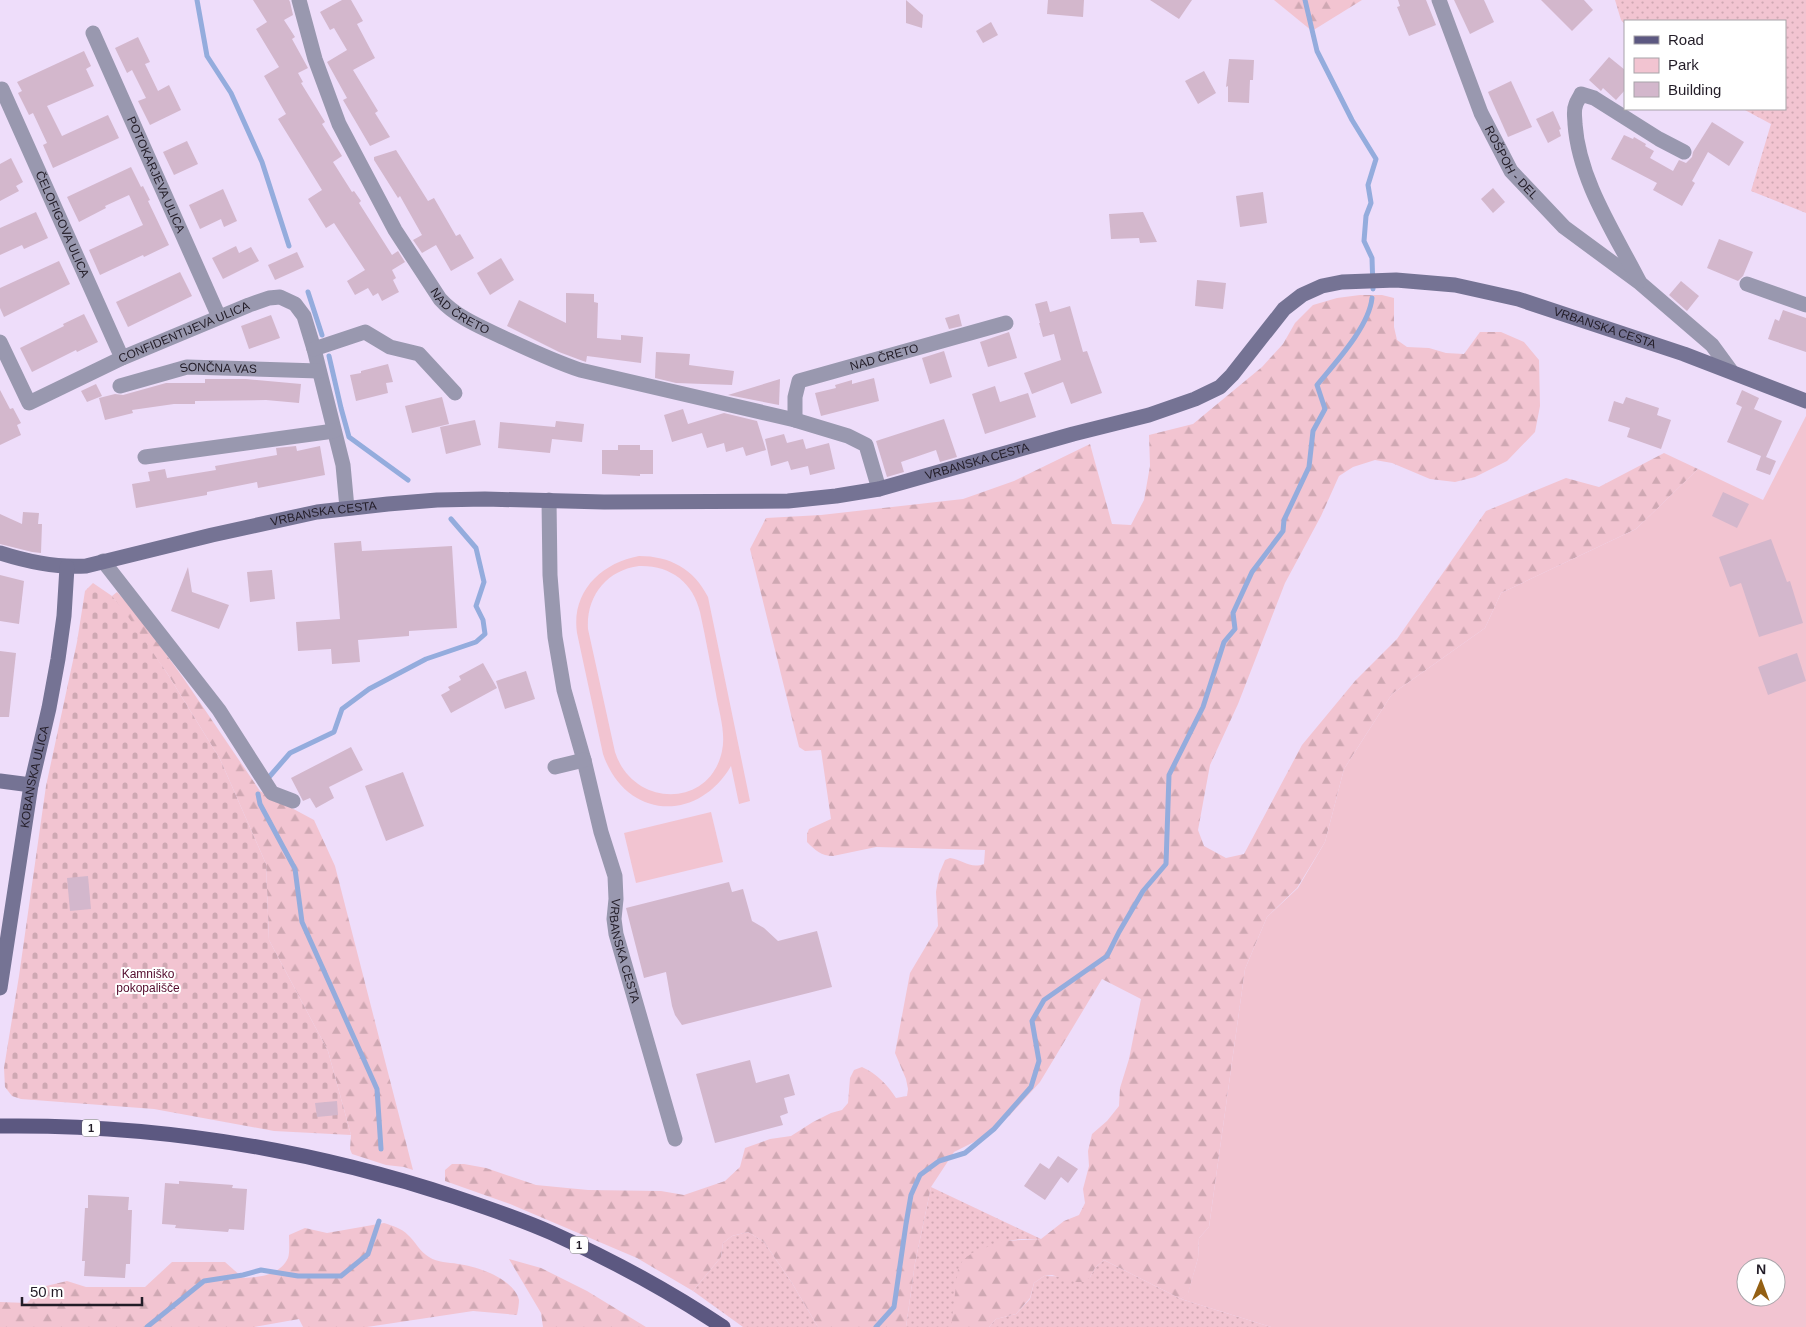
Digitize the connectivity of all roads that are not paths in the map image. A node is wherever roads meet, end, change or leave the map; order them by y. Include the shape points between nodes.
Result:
1 (299, 0) edge
2 (1439, 0) edge
3 (93, 33) dead end
4 (2, 89) dead end
5 (1684, 152) dead end
6 (1640, 283) junction
7 (1747, 284) dead end
8 (1806, 305) edge
9 (219, 317) junction
10 (1006, 323) dead end
11 (0, 342) edge
12 (314, 349) junction
13 (122, 358) junction
14 (1731, 371) junction
15 (319, 372) junction
16 (120, 386) dead end
17 (455, 393) dead end
18 (1806, 401) edge
19 (795, 420) junction
20 (334, 430) junction
21 (145, 457) dead end
22 (879, 490) junction
23 (549, 500) junction
24 (347, 508) junction
25 (0, 553) edge
26 (103, 561) junction
27 (67, 567) junction
28 (584, 760) junction
29 (555, 767) dead end
30 (0, 781) edge
31 (31, 785) junction
32 (293, 801) dead end
33 (0, 988) edge
34 (0, 1126) edge
35 (674, 1139) dead end
36 (723, 1327) edge

1 - 19 street, NAD ČRETO via 339,124 395,230 448,308 549,359 580,370
2 - 6 street, ROŠPOH - DEL via 1481,113 1511,171 1564,227
3 - 9 street, POTOKARJEVA ULICA
4 - 13 street, ČELOFIGOVA ULICA
5 - 6 street, ROŠPOH - DEL via 1594,98 1582,94 1576,104 1574,114 1579,151 1596,197
6 - 14 street, ROŠPOH - DEL via 1712,345
7 - 8 street
9 - 12 street, CONFIDENTIJEVA ULICA via 280,297 295,304 304,316
9 - 13 street, CONFIDENTIJEVA ULICA
10 - 19 street, NAD ČRETO via 799,382 794,397
11 - 13 street, CONFIDENTIJEVA ULICA via 29,403
12 - 15 street, CONFIDENTIJEVA ULICA
12 - 17 street via 365,332 390,347 419,354
14 - 18 street, VRBANSKA CESTA
14 - 22 street, VRBANSKA CESTA via 1518,299 1455,285 1396,280 1342,282 1302,295 1284,309 1232,375 1220,387 1196,399
15 - 16 street, SONČNA VAS via 187,367
15 - 20 street, CONFIDENTIJEVA ULICA
19 - 22 street, NAD ČRETO via 848,436 866,445
20 - 21 street
20 - 24 street, CONFIDENTIJEVA ULICA via 343,465
22 - 23 street, VRBANSKA CESTA via 788,501
23 - 24 street, VRBANSKA CESTA via 438,500
23 - 28 street, VRBANSKA CESTA via 555,637 564,690
24 - 26 street, VRBANSKA CESTA via 232,530
25 - 27 street, VRBANSKA CESTA via 25,561
26 - 27 street, VRBANSKA CESTA
26 - 32 street via 219,710 272,792
27 - 31 street, KOBANSKA ULICA via 58,659
28 - 29 street
28 - 35 street, VRBANSKA CESTA via 615,876 616,934
30 - 31 street
31 - 33 street, KOBANSKA ULICA
34 - 36 main road, 1 via 52,1126 164,1134 239,1144 351,1166 432,1190 551,1232 667,1291

